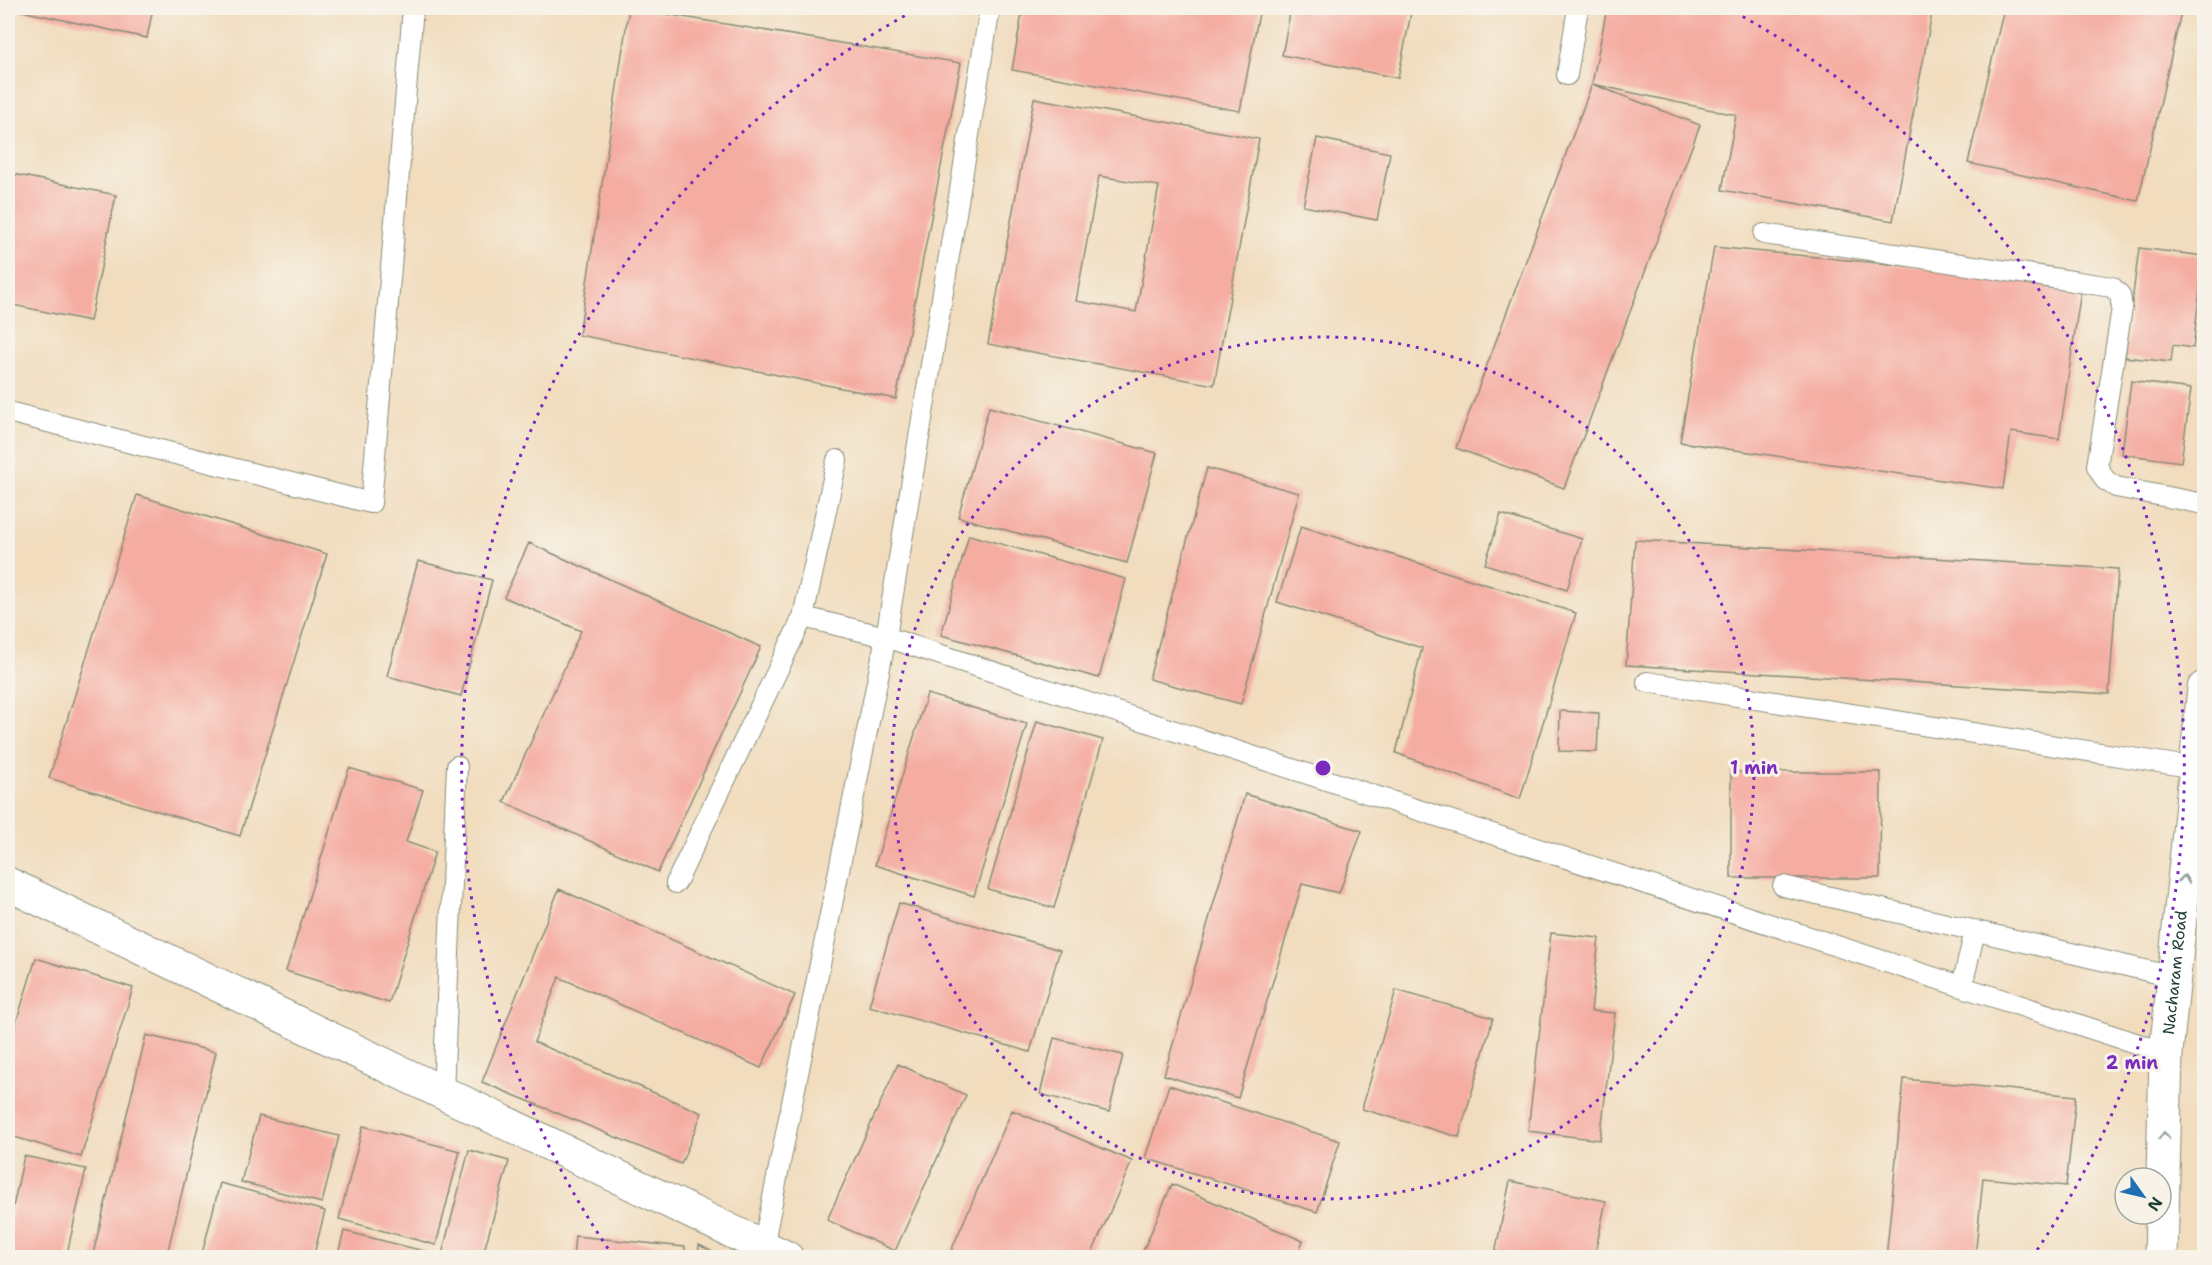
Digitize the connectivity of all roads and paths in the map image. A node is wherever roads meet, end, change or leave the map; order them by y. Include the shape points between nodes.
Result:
1 (413, 8) edge
2 (990, 8) edge
3 (1578, 8) edge
4 (1567, 75) dead end
5 (1764, 234) dead end
6 (8, 412) edge
7 (837, 460) dead end
8 (2205, 504) edge
9 (803, 617) junction
10 (886, 637) junction
11 (1647, 682) dead end
12 (2205, 688) edge
13 (456, 766) dead end
14 (2196, 768) junction
15 (8, 884) edge
16 (676, 884) dead end
17 (1783, 886) dead end
18 (1975, 931) junction
19 (2174, 976) junction
20 (1962, 987) junction
21 (2166, 1053) junction
22 (443, 1093) junction
23 (775, 1252) edge
24 (2161, 1257) edge

1 - 6 lane via 371,503
2 - 10 lane
3 - 4 lane
5 - 8 lane via 2112,287 2120,296 2122,308 2097,466 2105,480 2116,487
7 - 9 lane
9 - 10 lane
9 - 16 lane
10 - 20 lane
10 - 23 lane
11 - 14 lane
12 - 14 street, Nacharam Road
13 - 22 lane
19 -> 14 street, Nacharam Road
15 - 22 street
17 - 18 lane
18 - 19 lane
18 - 20 lane
19 - 21 street, Nacharam Road
20 - 21 lane
24 -> 21 street, Nacharam Road
22 - 23 street

